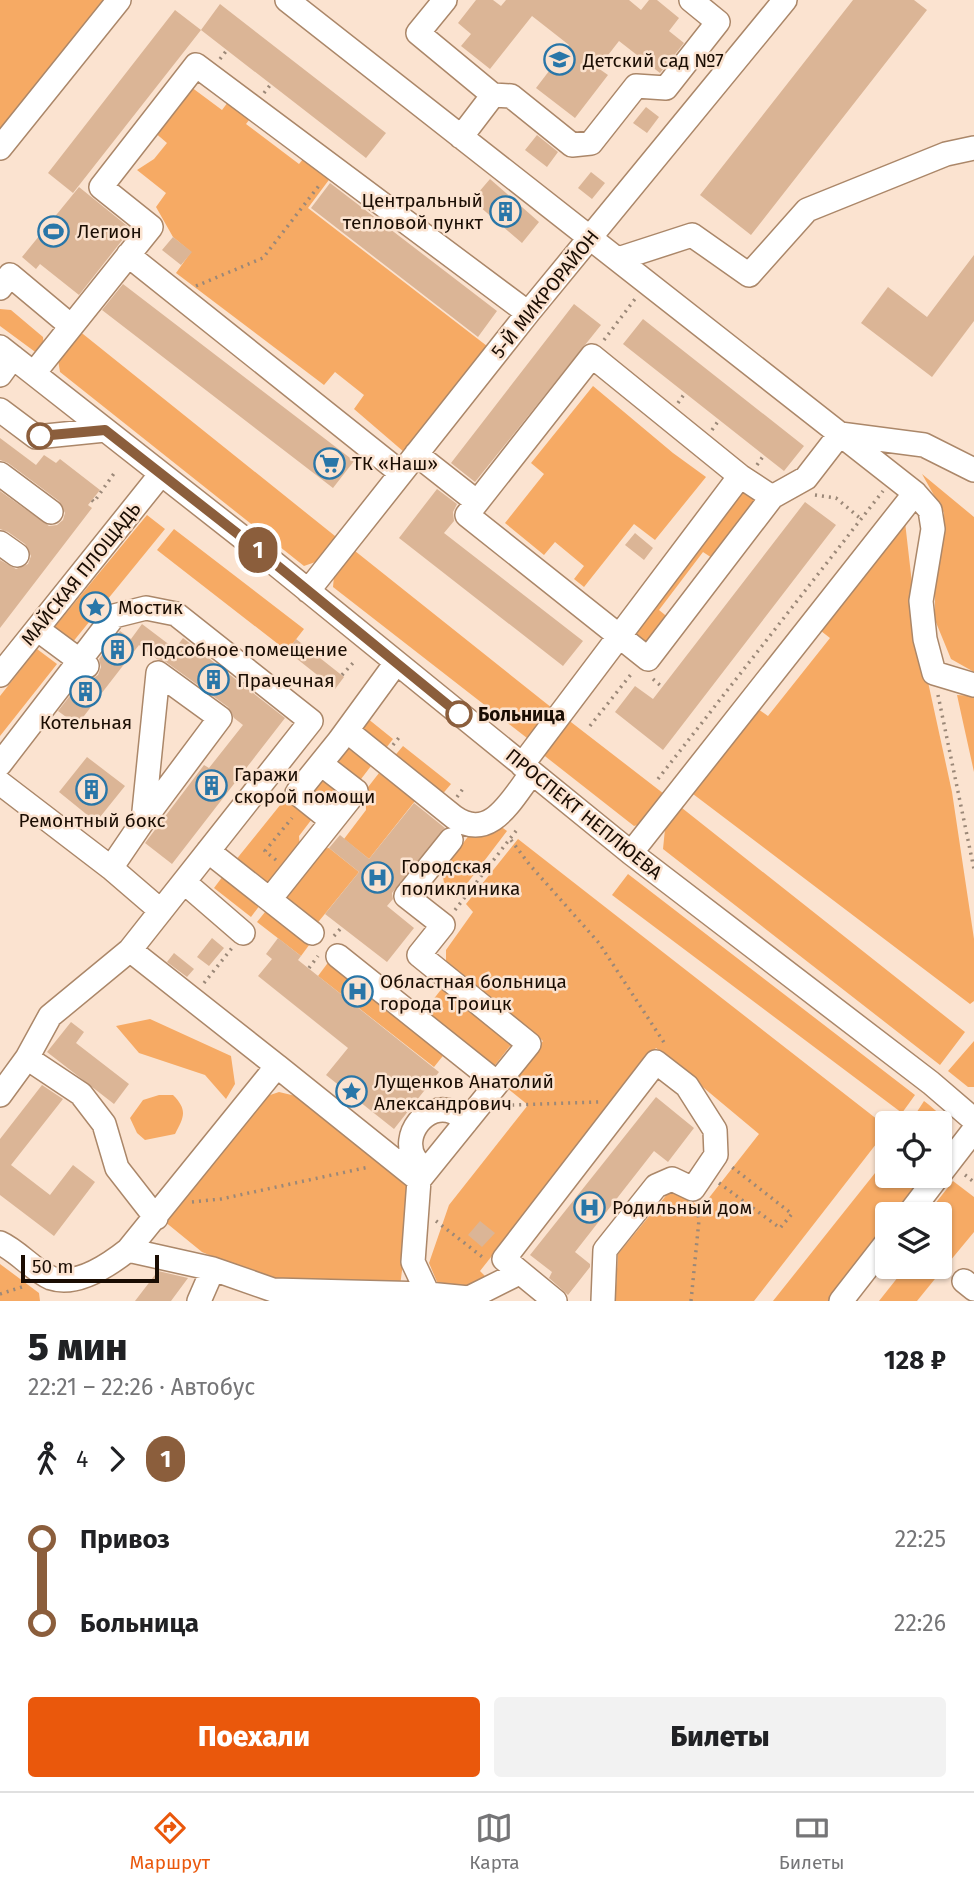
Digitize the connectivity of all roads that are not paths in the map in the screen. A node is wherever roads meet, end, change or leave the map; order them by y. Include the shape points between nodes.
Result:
1 (119, 0) edge
2 (445, 0) edge
3 (691, 0) edge
4 (785, 0) edge
5 (300, 4) edge
6 (493, 95) junction
7 (461, 137) junction
8 (0, 148) edge
9 (974, 148) edge
10 (591, 238) junction
11 (128, 255) junction
12 (618, 259) junction
13 (0, 288) edge
14 (528, 313) junction
15 (71, 326) junction
16 (4, 360) edge
17 (34, 373) junction
18 (0, 410) edge
19 (105, 430) junction
20 (840, 434) junction
21 (416, 454) junction
22 (974, 470) edge
23 (401, 473) junction
24 (0, 474) edge
25 (161, 474) junction
26 (740, 476) junction
27 (915, 493) junction
28 (772, 497) junction
29 (477, 502) junction
30 (51, 512) dead end
31 (308, 591) junction
32 (37, 629) junction
33 (618, 637) junction
34 (84, 663) junction
35 (396, 663) junction
36 (0, 675) edge
37 (974, 685) edge
38 (347, 730) junction
39 (321, 764) junction
40 (527, 769) junction
41 (0, 779) edge
42 (143, 821) junction
43 (325, 830) junction
44 (451, 840) dead end
45 (208, 850) junction
46 (631, 853) junction
47 (111, 868) junction
48 (184, 882) junction
49 (270, 900) junction
50 (161, 912) junction
51 (243, 933) dead end
52 (312, 933) dead end
53 (130, 950) junction
54 (338, 956) dead end
55 (27, 1058) junction
56 (276, 1066) junction
57 (494, 1087) junction
58 (0, 1095) edge
59 (974, 1120) edge
60 (466, 1122) junction
61 (974, 1130) edge
62 (952, 1158) edge
63 (423, 1176) junction
64 (929, 1188) edge
65 (918, 1202) edge
66 (161, 1211) junction
67 (0, 1243) edge
68 (128, 1250) junction
69 (875, 1257) edge
70 (213, 1269) junction
71 (519, 1273) junction
72 (64, 1290) edge
73 (428, 1294) junction
74 (199, 1301) edge
75 (555, 1301) edge
76 (603, 1301) edge
77 (841, 1301) edge

1 - 8 street
2 - 6 street via 418,33
3 - 6 street via 718,22 666,88 636,86 591,143 572,145 511,96
4 - 10 street, 5-Й МИКРОРАЙОН
5 - 7 street
6 - 7 street
7 - 10 street
9 - 12 street via 946,154 807,210 750,275 692,235
10 - 12 street
10 - 14 street, 5-Й МИКРОРАЙОН
11 - 14 street via 151,227 101,187 196,65
11 - 15 street
11 - 23 street
12 - 20 street
13 - 15 street via 10,275
14 - 21 street, 5-Й МИКРОРАЙОН
15 - 17 street
16 - 17 street, ПРОСПЕКТ НЕПЛЮЕВА
17 - 19 street, ПРОСПЕКТ НЕПЛЮЕВА
18 - 19 street via 36,437
19 - 25 street, ПРОСПЕКТ НЕПЛЮЕВА
20 - 22 street via 923,445
20 - 27 street
20 - 28 street via 806,478
21 - 23 street, 5-Й МИКРОРАЙОН
21 - 29 street
23 - 31 street, 5-Й МИКРОРАЙОН
24 - 30 street
25 - 31 street, ПРОСПЕКТ НЕПЛЮЕВА
25 - 32 street, МАЙСКАЯ ПЛОЩАДЬ
26 - 28 street
26 - 29 street via 592,356
26 - 33 street
27 - 37 street via 930,510 933,529 921,601 934,673
27 - 46 street
28 - 33 street via 648,659
29 - 33 street via 467,515
31 - 35 street, ПРОСПЕКТ НЕПЛЮЕВА
32 - 34 street
32 - 36 street, МАЙСКАЯ ПЛОЩАДЬ
33 - 40 street
34 - 41 street
34 - 45 street via 114,616 146,608 176,614 311,720
35 - 38 street
35 - 40 street, ПРОСПЕКТ НЕПЛЮЕВА
38 - 39 street
38 - 40 street via 461,822 478,826 509,820
39 - 43 street via 297,793
39 - 43 street via 356,791
40 - 46 street, ПРОСПЕКТ НЕПЛЮЕВА
41 - 47 street
42 - 42 street via 220,718 158,673 152,727
42 - 47 street
43 - 49 street
44 - 57 street via 406,896 443,925 419,955 529,1044
45 - 48 street
45 - 49 street
46 - 59 street, ПРОСПЕКТ НЕПЛЮЕВА
47 - 50 street
48 - 50 street
48 - 51 street
49 - 52 street
50 - 53 street
53 - 55 street via 50,1016
53 - 56 street
54 - 57 street
55 - 58 street
55 - 66 street via 81,1094 104,1124 117,1168
56 - 63 street via 395,1161
56 - 66 street
57 - 60 street
60 - 63 street
60 - 63 street via 443,1110 417,1123 411,1151
61 - 62 street
63 - 73 street via 413,1262
64 - 65 street
66 - 68 street
67 - 72 street
68 - 70 street
68 - 72 street
69 - 77 street
70 - 73 street via 273,1290
70 - 74 street
71 - 73 street via 469,1298
71 - 75 street
71 - 76 street via 503,1259 656,1062 687,1086 715,1130 705,1172 656,1186 605,1250

